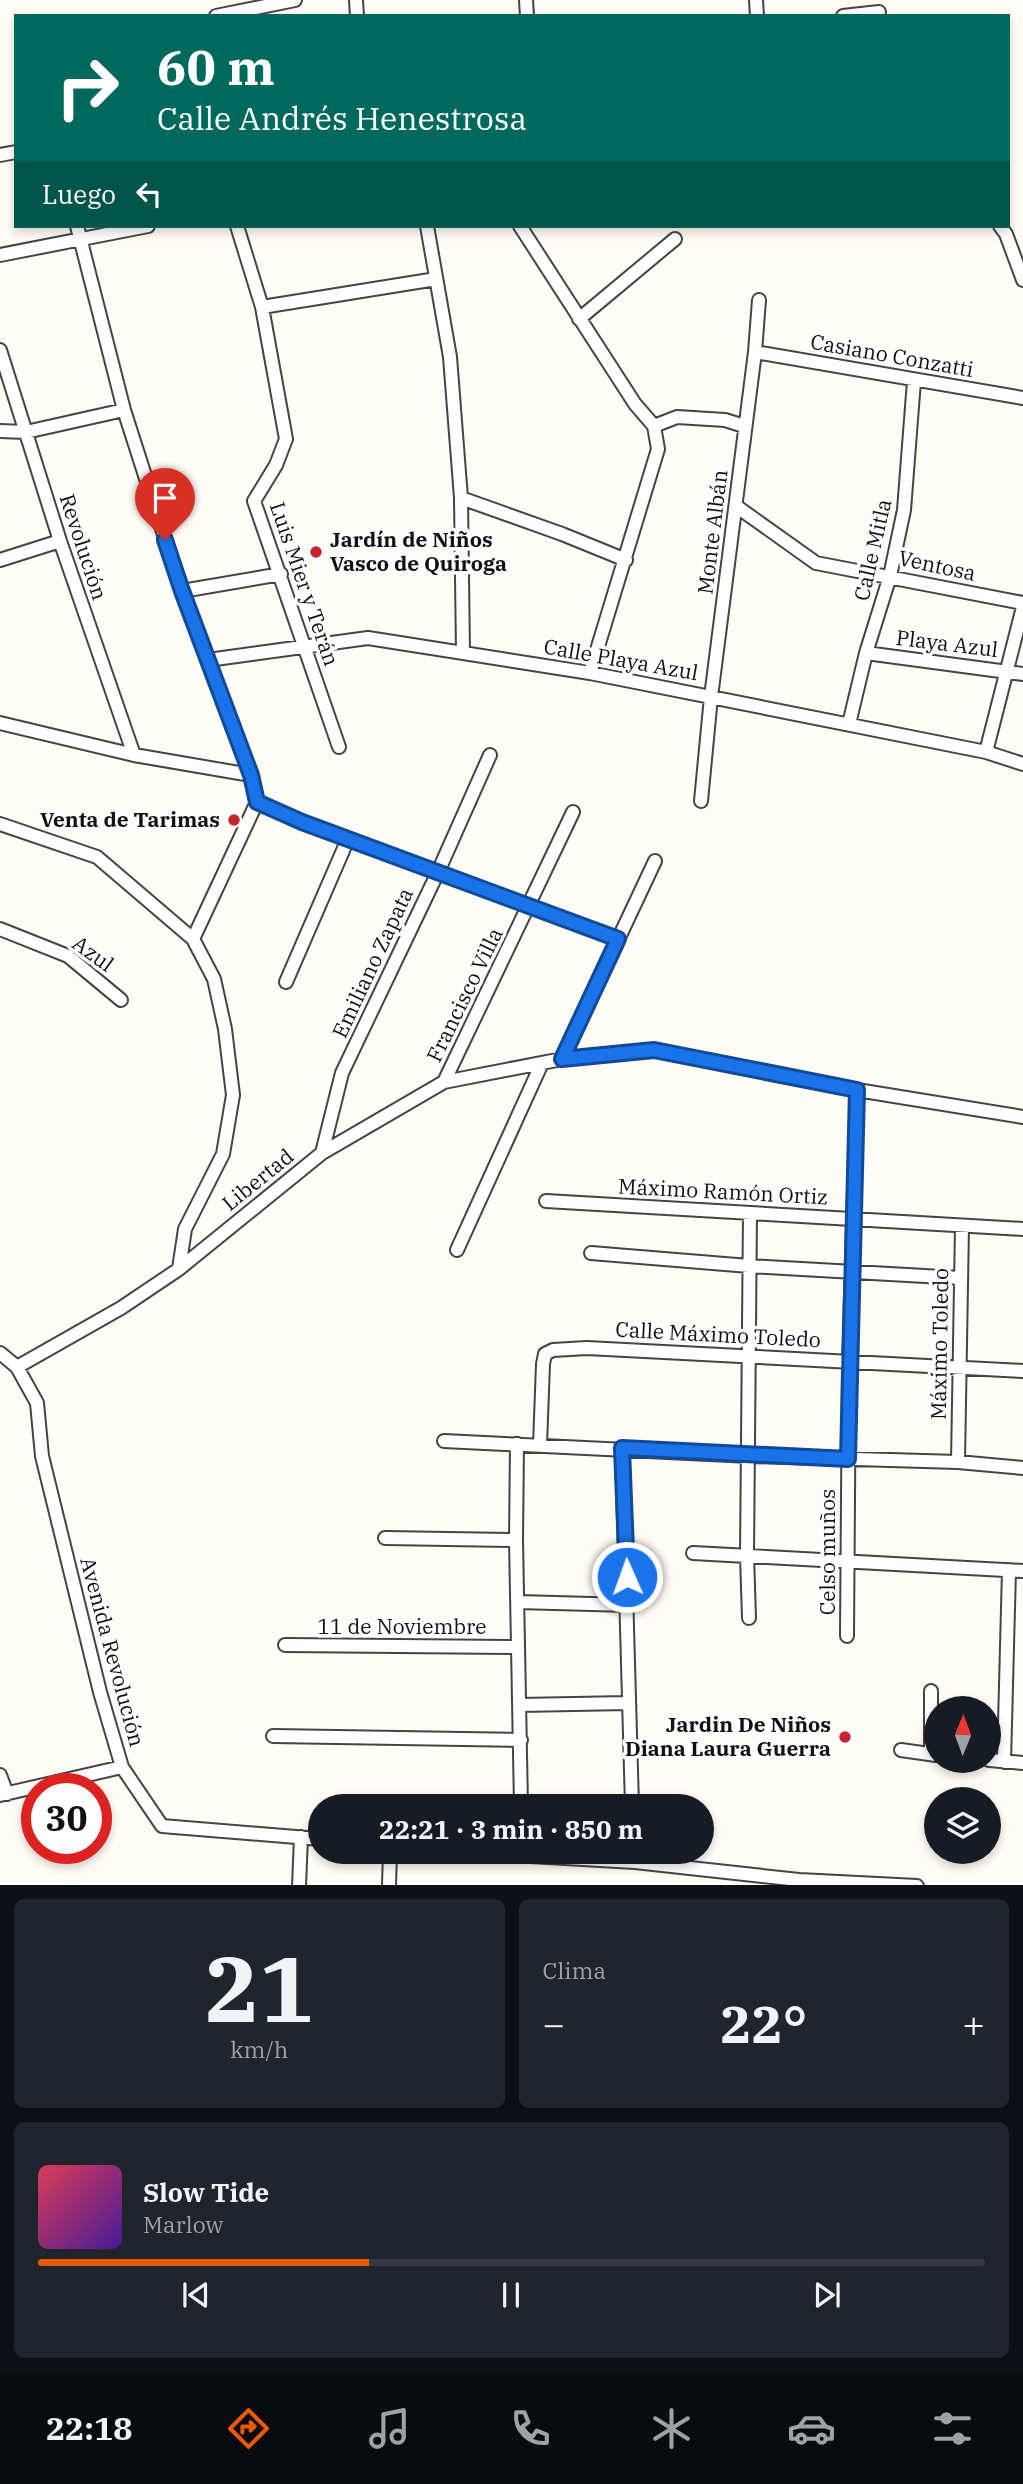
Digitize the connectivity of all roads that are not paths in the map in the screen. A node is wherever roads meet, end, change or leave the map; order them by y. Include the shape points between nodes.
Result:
1 (295, 0) edge
2 (237, 9) edge
3 (878, 9) edge
4 (853, 14) edge
5 (77, 228) edge
6 (135, 228) edge
7 (238, 228) edge
8 (427, 228) edge
9 (521, 228) edge
10 (1002, 228) edge
11 (675, 239) dead end
12 (80, 240) junction
13 (0, 255) edge
14 (436, 279) junction
15 (1023, 280) edge
16 (759, 300) dead end
17 (261, 307) junction
18 (579, 319) junction
19 (0, 350) edge
20 (755, 352) junction
21 (914, 381) junction
22 (1023, 398) edge
23 (124, 410) junction
24 (654, 426) junction
25 (744, 426) junction
26 (0, 431) edge
27 (26, 432) junction
28 (461, 498) junction
29 (736, 506) junction
30 (60, 541) junction
31 (0, 561) edge
32 (626, 561) junction
33 (281, 575) junction
34 (890, 576) junction
35 (182, 591) junction
36 (1023, 605) edge
37 (305, 646) junction
38 (464, 652) junction
39 (866, 653) junction
40 (208, 660) junction
41 (1007, 671) junction
42 (590, 673) junction
43 (1023, 674) edge
44 (711, 697) junction
45 (0, 723) edge
46 (849, 724) junction
47 (339, 747) dead end
48 (986, 752) junction
49 (134, 755) junction
50 (490, 755) dead end
51 (1023, 764) edge
52 (251, 775) junction
53 (701, 801) dead end
54 (257, 802) junction
55 (573, 812) dead end
56 (0, 824) edge
57 (348, 839) junction
58 (655, 861) dead end
59 (438, 872) junction
60 (530, 905) junction
61 (0, 929) edge
62 (193, 939) junction
63 (618, 939) junction
64 (286, 982) dead end
65 (121, 1000) dead end
66 (562, 1059) junction
67 (542, 1063) junction
68 (444, 1082) junction
69 (857, 1090) junction
70 (1023, 1117) edge
71 (322, 1153) junction
72 (546, 1201) dead end
73 (750, 1213) junction
74 (852, 1218) junction
75 (962, 1226) junction
76 (1023, 1228) edge
77 (457, 1250) dead end
78 (591, 1253) dead end
79 (749, 1265) junction
80 (179, 1269) junction
81 (851, 1272) junction
82 (960, 1278) junction
83 (0, 1353) edge
84 (749, 1355) junction
85 (849, 1361) junction
86 (17, 1367) junction
87 (958, 1368) junction
88 (1023, 1371) edge
89 (444, 1441) dead end
90 (517, 1444) junction
91 (540, 1445) junction
92 (622, 1448) junction
93 (750, 1455) junction
94 (848, 1459) junction
95 (958, 1462) junction
96 (1023, 1468) edge
97 (385, 1538) dead end
98 (516, 1540) junction
99 (693, 1553) dead end
100 (747, 1555) junction
101 (847, 1561) junction
102 (1009, 1570) junction
103 (1023, 1571) edge
104 (518, 1602) junction
105 (628, 1605) junction
106 (749, 1618) dead end
107 (846, 1636) dead end
108 (285, 1646) dead end
109 (518, 1647) junction
110 (931, 1691) dead end
111 (931, 1696) edge
112 (628, 1703) junction
113 (519, 1705) junction
114 (273, 1736) dead end
115 (521, 1740) junction
116 (901, 1750) dead end
117 (924, 1753) edge
118 (1001, 1762) edge
119 (1004, 1762) junction
120 (1023, 1763) edge
121 (122, 1767) junction
122 (0, 1775) edge
123 (521, 1794) edge
124 (632, 1794) edge
125 (4, 1795) edge
126 (301, 1837) junction
127 (308, 1838) edge
128 (390, 1864) edge
129 (678, 1864) edge
130 (799, 1883) edge
131 (299, 1885) edge
132 (389, 1885) edge
133 (917, 1885) edge

1 - 2 street
3 - 4 street
5 - 12 street
6 - 12 street
7 - 17 street
8 - 14 street
9 - 18 street
10 - 15 street
11 - 18 street
12 - 13 street
12 - 23 street
14 - 17 street
14 - 28 street via 450,356
16 - 20 street, Monte Albán
17 - 33 street, Luis Mier y Terán via 286,439 254,501
18 - 24 street
19 - 27 street, Revolución
20 - 21 street, Casiano Conzatti
20 - 25 street, Monte Albán
21 - 22 street, Casiano Conzatti
21 - 34 street, Calle Mitla via 904,510
23 - 27 street
23 - 35 street
24 - 25 street via 677,417
24 - 32 street via 658,449
25 - 29 street, Monte Albán
26 - 27 street
27 - 30 street, Revolución
28 - 32 street
28 - 38 street
29 - 34 street, Ventosa via 817,563
29 - 44 street, Monte Albán
30 - 31 street
30 - 49 street, Revolución
32 - 42 street
33 - 35 street
33 - 37 street, Luis Mier y Terán
34 - 36 street, Ventosa
34 - 39 street, Calle Mitla
35 - 40 street
36 - 41 street
37 - 38 street, Calle Playa Azul via 368,638
37 - 40 street, Calle Playa Azul
37 - 47 street, Luis Mier y Terán
38 - 42 street, Calle Playa Azul
39 - 41 street, Playa Azul
39 - 46 street, Calle Mitla
40 - 52 street
41 - 43 street, Playa Azul
41 - 48 street
42 - 44 street, Calle Playa Azul
44 - 46 street, Calle Playa Azul
44 - 53 street, Monte Albán
45 - 49 street
46 - 48 street, Calle Playa Azul
48 - 51 street, Calle Playa Azul
49 - 52 street
50 - 59 street, Emiliano Zapata
52 - 54 street
54 - 57 street
54 - 62 street
55 - 60 street, Francisco Villa
56 - 62 street via 97,857
57 - 59 street
57 - 64 street
58 - 63 street
59 - 60 street
59 - 71 street, Emiliano Zapata via 342,1073
60 - 63 street
60 - 68 street, Francisco Villa
61 - 65 street, Azul via 68,956
62 - 80 street via 214,979 233,1095 223,1154 185,1229
63 - 66 street
66 - 67 street, Libertad
66 - 69 street, Libertad via 654,1050
67 - 68 street, Libertad
67 - 77 street
68 - 71 street, Libertad
69 - 70 street, Libertad
69 - 74 street, Celso muños
71 - 80 street, Libertad
72 - 73 street, Máximo Ramón Ortiz
73 - 74 street, Máximo Ramón Ortiz
73 - 79 street
74 - 75 street, Máximo Ramón Ortiz
74 - 81 street, Celso muños
75 - 76 street, Máximo Ramón Ortiz
75 - 82 street, Máximo Toledo
78 - 79 street
79 - 81 street
79 - 84 street
80 - 86 street, Libertad
81 - 82 street
81 - 85 street, Celso muños
82 - 87 street, Máximo Toledo
83 - 86 street
84 - 85 street, Calle Máximo Toledo
84 - 91 street, Calle Máximo Toledo via 587,1348 544,1354
84 - 93 street
85 - 87 street, Calle Máximo Toledo
85 - 94 street, Celso muños
86 - 121 street, Avenida Revolución via 37,1403 42,1456
87 - 88 street, Calle Máximo Toledo
87 - 95 street, Máximo Toledo
89 - 90 street
90 - 91 street
90 - 98 street
91 - 92 street
92 - 93 street
92 - 105 street
93 - 94 street
93 - 100 street
94 - 95 street
94 - 101 street, Celso muños
95 - 96 street
97 - 98 street
98 - 104 street
99 - 100 street
100 - 101 street
100 - 106 street
101 - 102 street
101 - 107 street, Celso muños
102 - 103 street
102 - 119 street
104 - 105 street
104 - 109 street
105 - 112 street
108 - 109 street, 11 de Noviembre
109 - 113 street
110 - 111 street
112 - 113 street
112 - 124 street
113 - 115 street
114 - 115 street
115 - 123 street
116 - 117 street
118 - 119 street
119 - 120 street
121 - 125 street
121 - 126 street, Avenida Revolución via 162,1826
122 - 125 street
126 - 127 street, Avenida Revolución
126 - 131 street
128 - 132 street
129 - 130 street
130 - 133 street

